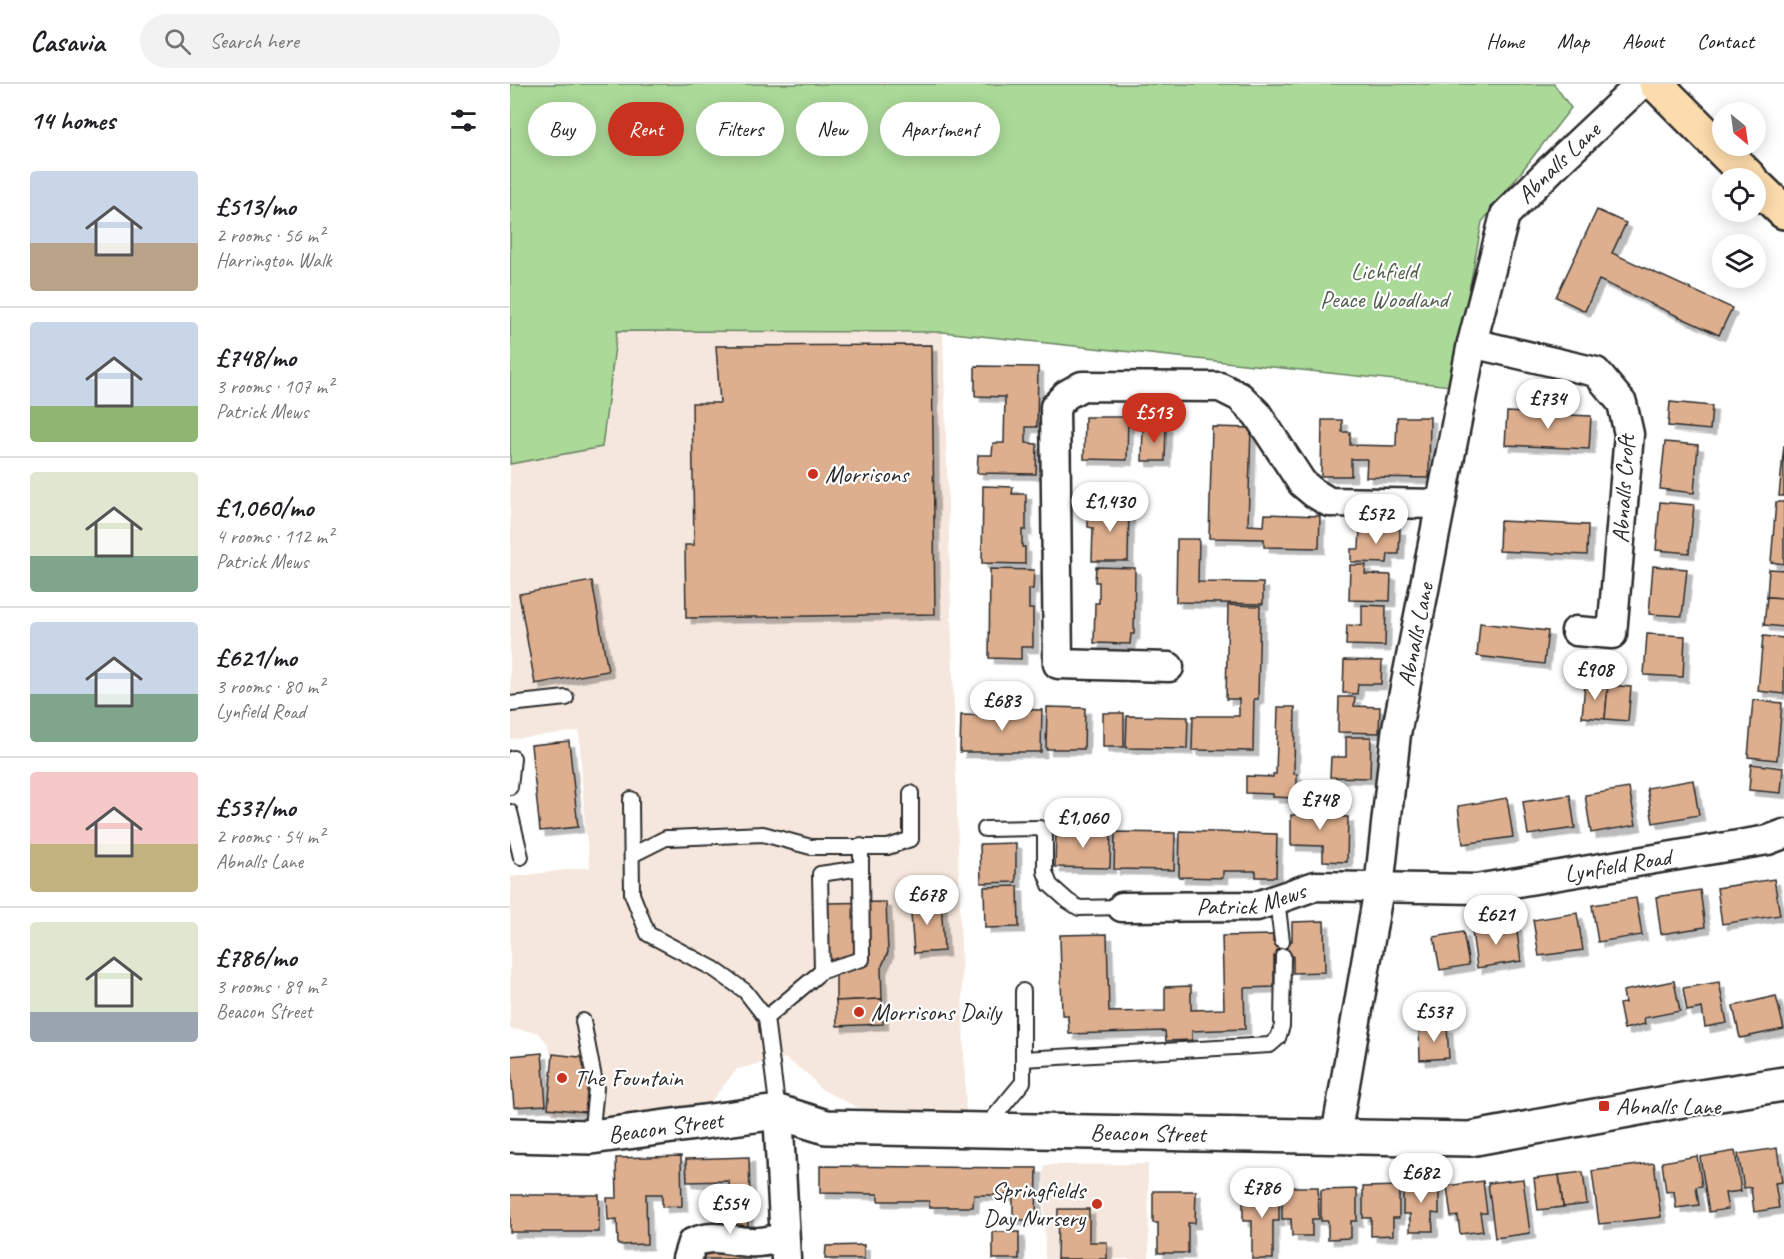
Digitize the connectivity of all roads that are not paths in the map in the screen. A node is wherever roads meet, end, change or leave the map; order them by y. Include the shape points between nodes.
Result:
1 (1641, 84) edge
2 (1656, 84) edge
3 (1740, 168) edge
4 (1472, 343) junction
5 (1440, 504) junction
6 (1576, 631) dead end
7 (1169, 667) dead end
8 (566, 698) dead end
9 (510, 704) edge
10 (513, 758) dead end
11 (510, 787) edge
12 (911, 793) dead end
13 (631, 799) dead end
14 (510, 812) edge
15 (985, 829) dead end
16 (1784, 834) edge
17 (861, 846) junction
18 (632, 855) junction
19 (521, 857) dead end
20 (861, 868) junction
21 (1378, 888) junction
22 (1277, 899) junction
23 (1122, 907) joint
24 (1282, 940) dead end
25 (1282, 956) dead end
26 (822, 971) junction
27 (1023, 991) dead end
28 (766, 1018) junction
29 (583, 1021) dead end
30 (1023, 1059) junction
31 (1784, 1083) edge
32 (778, 1112) junction
33 (984, 1130) junction
34 (510, 1135) edge
35 (1336, 1136) junction
36 (591, 1137) junction
37 (785, 1249) edge
38 (687, 1259) edge

1 - 4 street, Abnalls Lane via 1505,215
2 - 3 highway
4 - 5 street, Abnalls Lane
4 - 6 street, Abnalls Croft via 1596,372 1622,403 1629,434 1612,634
5 - 7 street via 1329,502 1302,483 1257,414 1240,397 1220,387 1082,386 1066,395 1055,407 1058,664
5 - 21 street, Abnalls Lane via 1396,734
8 - 9 lane
10 - 11 lane
12 - 17 lane via 911,839 888,847
13 - 18 lane
14 - 19 lane
15 - 23 lane via 1040,828 1045,834 1050,885 1080,908
16 - 21 street, Lynfield Road via 1768,840 1476,889
17 - 18 lane via 811,847 763,834 666,838
17 - 20 lane
18 - 28 lane via 632,894 648,934 714,969 745,991
20 - 26 lane via 862,958
20 - 26 lane via 820,874
21 - 22 street, Patrick Mews via 1315,886
21 - 35 street, Abnalls Lane
22 - 23 street, Patrick Mews via 1257,906
22 - 24 lane
25 - 30 lane via 1282,1026 1278,1038 1270,1045
26 - 28 lane
27 - 30 lane
28 - 32 lane
29 - 36 lane via 596,1088
30 - 33 lane via 1023,1082
31 - 35 street, Beacon Street via 1470,1139
32 - 33 street, Beacon Street via 826,1127
32 - 36 street, Beacon Street
32 - 37 street
33 - 35 street, Beacon Street
34 - 36 street, Beacon Street
37 - 38 street via 722,1237 703,1238 692,1243

